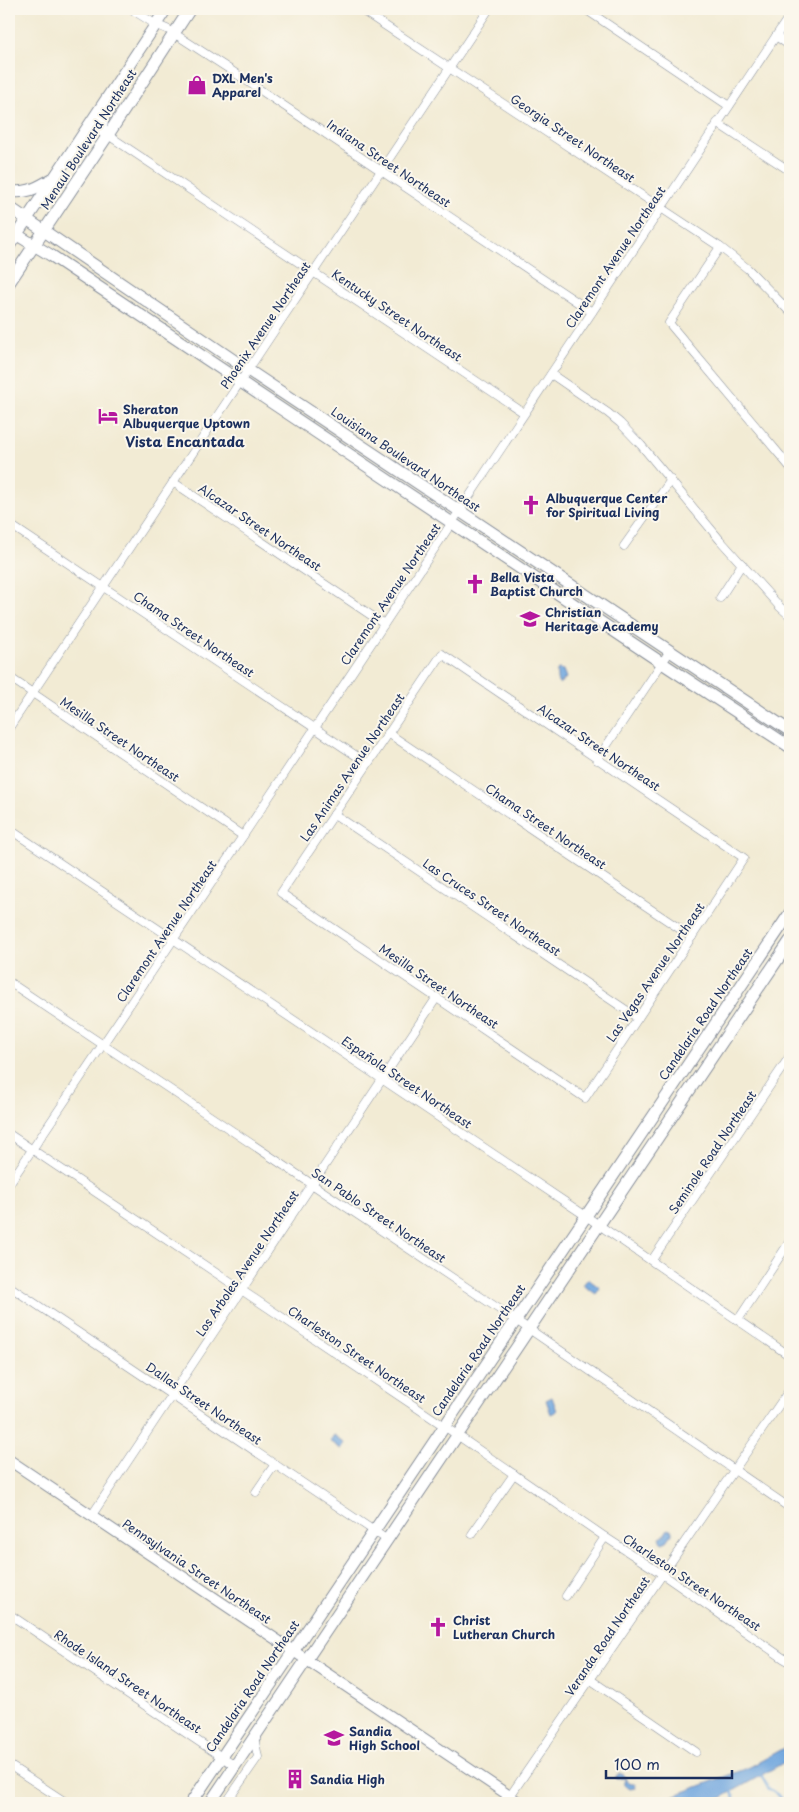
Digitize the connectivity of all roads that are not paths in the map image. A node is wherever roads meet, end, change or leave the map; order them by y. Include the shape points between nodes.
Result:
1 (131, 9) edge
2 (166, 9) edge
3 (190, 9) edge
4 (360, 9) edge
5 (489, 9) edge
6 (585, 9) edge
7 (790, 15) edge
8 (155, 24) junction
9 (174, 33) junction
10 (776, 36) junction
11 (790, 46) edge
12 (450, 69) junction
13 (118, 82) junction
14 (729, 106) junction
15 (717, 123) junction
16 (108, 135) junction
17 (382, 171) junction
18 (790, 171) edge
19 (54, 178) junction
20 (9, 190) edge
21 (9, 207) edge
22 (661, 209) junction
23 (27, 220) junction
24 (43, 231) junction
25 (12, 232) edge
26 (9, 246) edge
27 (34, 246) junction
28 (720, 247) junction
29 (313, 273) junction
30 (9, 283) edge
31 (592, 312) junction
32 (790, 312) edge
33 (248, 370) junction
34 (551, 374) junction
35 (240, 381) junction
36 (524, 413) junction
37 (790, 467) edge
38 (671, 480) junction
39 (173, 482) junction
40 (460, 510) junction
41 (451, 523) junction
42 (9, 524) edge
43 (624, 546) dead end
44 (742, 564) junction
45 (103, 587) junction
46 (720, 598) dead end
47 (790, 616) edge
48 (384, 624) junction
49 (670, 651) junction
50 (442, 654) joint
51 (662, 664) junction
52 (9, 677) edge
53 (33, 693) junction
54 (9, 728) edge
55 (314, 728) junction
56 (790, 731) edge
57 (388, 733) junction
58 (790, 747) edge
59 (597, 760) junction
60 (367, 763) junction
61 (334, 814) junction
62 (9, 829) edge
63 (243, 836) junction
64 (744, 858) joint
65 (281, 893) joint
66 (790, 913) edge
67 (692, 937) junction
68 (174, 939) junction
69 (790, 941) edge
70 (9, 982) edge
71 (437, 997) junction
72 (638, 1018) junction
73 (103, 1044) junction
74 (790, 1056) edge
75 (383, 1079) junction
76 (585, 1098) joint
77 (9, 1134) edge
78 (32, 1150) junction
79 (9, 1184) edge
80 (313, 1184) junction
81 (586, 1216) junction
82 (599, 1224) junction
83 (790, 1241) edge
84 (652, 1260) junction
85 (9, 1286) edge
86 (242, 1290) junction
87 (515, 1320) junction
88 (738, 1320) junction
89 (529, 1329) junction
90 (790, 1356) edge
91 (790, 1389) edge
92 (172, 1396) junction
93 (444, 1426) junction
94 (457, 1435) junction
95 (9, 1460) edge
96 (275, 1464) junction
97 (735, 1470) junction
98 (514, 1474) junction
99 (256, 1492) dead end
100 (790, 1508) edge
101 (92, 1515) junction
102 (374, 1531) junction
103 (472, 1534) dead end
104 (605, 1537) junction
105 (386, 1539) junction
106 (662, 1574) junction
107 (566, 1596) dead end
108 (9, 1614) edge
109 (293, 1650) junction
110 (307, 1660) junction
111 (790, 1662) edge
112 (591, 1680) junction
113 (254, 1738) junction
114 (696, 1752) dead end
115 (221, 1757) junction
116 (9, 1765) edge
117 (235, 1766) junction
118 (510, 1796) junction
119 (67, 1803) edge
120 (191, 1803) edge
121 (210, 1803) edge
122 (226, 1803) edge
123 (520, 1803) edge

1 - 8 street, Indiana Street Northeast
2 - 8 main road, Menaul Boulevard Northeast
3 - 9 main road, Menaul Boulevard Northeast
4 - 12 street, Georgia Street Northeast
5 - 12 street, Phoenix Avenue Northeast
6 - 14 street
7 - 10 street, Claremont Avenue Northeast
8 - 9 street, Indiana Street Northeast
8 - 13 main road, Menaul Boulevard Northeast
9 - 16 main road, Menaul Boulevard Northeast
9 - 17 street, Indiana Street Northeast
10 - 11 street
10 - 14 street, Claremont Avenue Northeast
12 - 17 street, Phoenix Avenue Northeast
12 - 22 street, Georgia Street Northeast
13 - 16 main road via 116,100 102,120 102,130
13 - 19 main road, Menaul Boulevard Northeast
14 - 15 street, Claremont Avenue Northeast
15 - 18 street
15 - 22 street, Claremont Avenue Northeast
16 - 24 main road, Menaul Boulevard Northeast
16 - 29 street, Kentucky Street Northeast
17 - 29 street, Phoenix Avenue Northeast
17 - 31 street, Indiana Street Northeast
19 - 20 main road via 33,190
19 - 23 main road, Menaul Boulevard Northeast
21 - 23 main road, Louisiana Boulevard Northeast
22 - 28 street, Georgia Street Northeast
22 - 31 street, Claremont Avenue Northeast
23 - 24 main road, Louisiana Boulevard Northeast
23 - 25 main road, Menaul Boulevard Northeast
24 - 27 main road, Menaul Boulevard Northeast
24 - 33 main road, Louisiana Boulevard Northeast
25 - 26 main road, Menaul Boulevard Northeast
25 - 27 main road
27 - 30 main road, Menaul Boulevard Northeast
27 - 35 main road
28 - 32 street, Georgia Street Northeast via 748,269
28 - 37 street via 669,323
29 - 33 street, Phoenix Avenue Northeast
29 - 36 street, Kentucky Street Northeast
31 - 34 street, Claremont Avenue Northeast
33 - 35 street, Phoenix Avenue Northeast
33 - 40 main road, Louisiana Boulevard Northeast
34 - 36 street, Claremont Avenue Northeast
34 - 38 street via 608,412
35 - 39 street, Phoenix Avenue Northeast
35 - 41 main road
36 - 40 street, Claremont Avenue Northeast
38 - 43 street
38 - 44 street
39 - 45 street, Phoenix Avenue Northeast
39 - 48 street, Alcazar Street Northeast
40 - 41 street, Claremont Avenue Northeast
40 - 49 main road, Louisiana Boulevard Northeast
41 - 48 street, Claremont Avenue Northeast
41 - 51 main road
42 - 45 street, Chama Street Northeast
44 - 46 street
44 - 47 street
45 - 53 street, Phoenix Avenue Northeast
45 - 55 street, Chama Street Northeast
48 - 55 street, Claremont Avenue Northeast
49 - 51 street
49 - 56 main road, Louisiana Boulevard Northeast
50 - 57 street, Las Animas Avenue Northeast
50 - 59 street, Alcazar Street Northeast
51 - 58 main road
51 - 59 street
52 - 53 street, Mesilla Street Northeast
53 - 54 street, Phoenix Avenue Northeast
53 - 63 street, Mesilla Street Northeast
55 - 60 street, Chama Street Northeast
55 - 63 street, Claremont Avenue Northeast
57 - 60 street, Las Animas Avenue Northeast
57 - 67 street, Chama Street Northeast
59 - 64 street, Alcazar Street Northeast
60 - 61 street, Las Animas Avenue Northeast
61 - 65 street, Las Animas Avenue Northeast
61 - 72 street, Las Cruces Street Northeast
62 - 68 street, Española Street Northeast
63 - 68 street, Claremont Avenue Northeast
64 - 67 street, Las Vegas Avenue Northeast
65 - 71 street, Mesilla Street Northeast
66 - 81 main road, Candelaria Road Northeast
67 - 72 street, Las Vegas Avenue Northeast
68 - 73 street, Claremont Avenue Northeast
68 - 75 street, Española Street Northeast
69 - 82 main road
70 - 73 street, San Pablo Street Northeast
71 - 75 street, Los Arboles Avenue Northeast
71 - 76 street, Mesilla Street Northeast
72 - 76 street, Las Vegas Avenue Northeast
73 - 78 street, Claremont Avenue Northeast
73 - 80 street, San Pablo Street Northeast
74 - 84 street, Seminole Road Northeast
75 - 80 street, Los Arboles Avenue Northeast
75 - 81 street, Española Street Northeast
77 - 78 street, Charleston Street Northeast
78 - 79 street, Claremont Avenue Northeast
78 - 86 street, Charleston Street Northeast
80 - 86 street, Los Arboles Avenue Northeast
80 - 87 street, San Pablo Street Northeast
81 - 82 street, Española Street Northeast
81 - 87 main road, Candelaria Road Northeast
82 - 84 street, Española Street Northeast
82 - 89 main road
83 - 88 street
84 - 88 street, Española Street Northeast
85 - 92 street, Dallas Street Northeast
86 - 92 street, Los Arboles Avenue Northeast
86 - 93 street, Charleston Street Northeast
87 - 89 street, San Pablo Street Northeast
87 - 93 main road, Candelaria Road Northeast
88 - 90 street, Española Street Northeast
89 - 94 main road
89 - 97 street, San Pablo Street Northeast
91 - 97 street, Veranda Road Northeast
92 - 96 street, Dallas Street Northeast
92 - 101 street, Los Arboles Avenue Northeast
93 - 94 street, Charleston Street Northeast
93 - 102 main road, Candelaria Road Northeast
94 - 98 street, Charleston Street Northeast
94 - 105 main road
95 - 101 street, Pennsylvania Street Northeast
96 - 99 street
96 - 102 street, Dallas Street Northeast
97 - 100 street, San Pablo Street Northeast
97 - 106 street, Veranda Road Northeast
98 - 103 street
98 - 104 street, Charleston Street Northeast
101 - 109 street, Pennsylvania Street Northeast
102 - 105 street, Dallas Street Northeast
102 - 109 main road, Candelaria Road Northeast
104 - 106 street, Charleston Street Northeast
104 - 107 street
105 - 110 main road
106 - 111 street, Charleston Street Northeast
106 - 112 street, Veranda Road Northeast
108 - 115 street, Rhode Island Street Northeast
109 - 110 street, Pennsylvania Street Northeast
109 - 115 main road, Candelaria Road Northeast
110 - 113 main road
110 - 118 street, Pennsylvania Street Northeast
112 - 114 street
112 - 118 street, Veranda Road Northeast
113 - 117 main road
113 - 122 street via 258,1757
115 - 117 street, Rhode Island Street Northeast
115 - 120 main road, Candelaria Road Northeast
116 - 119 street
117 - 121 main road
118 - 123 street, Pennsylvania Street Northeast

